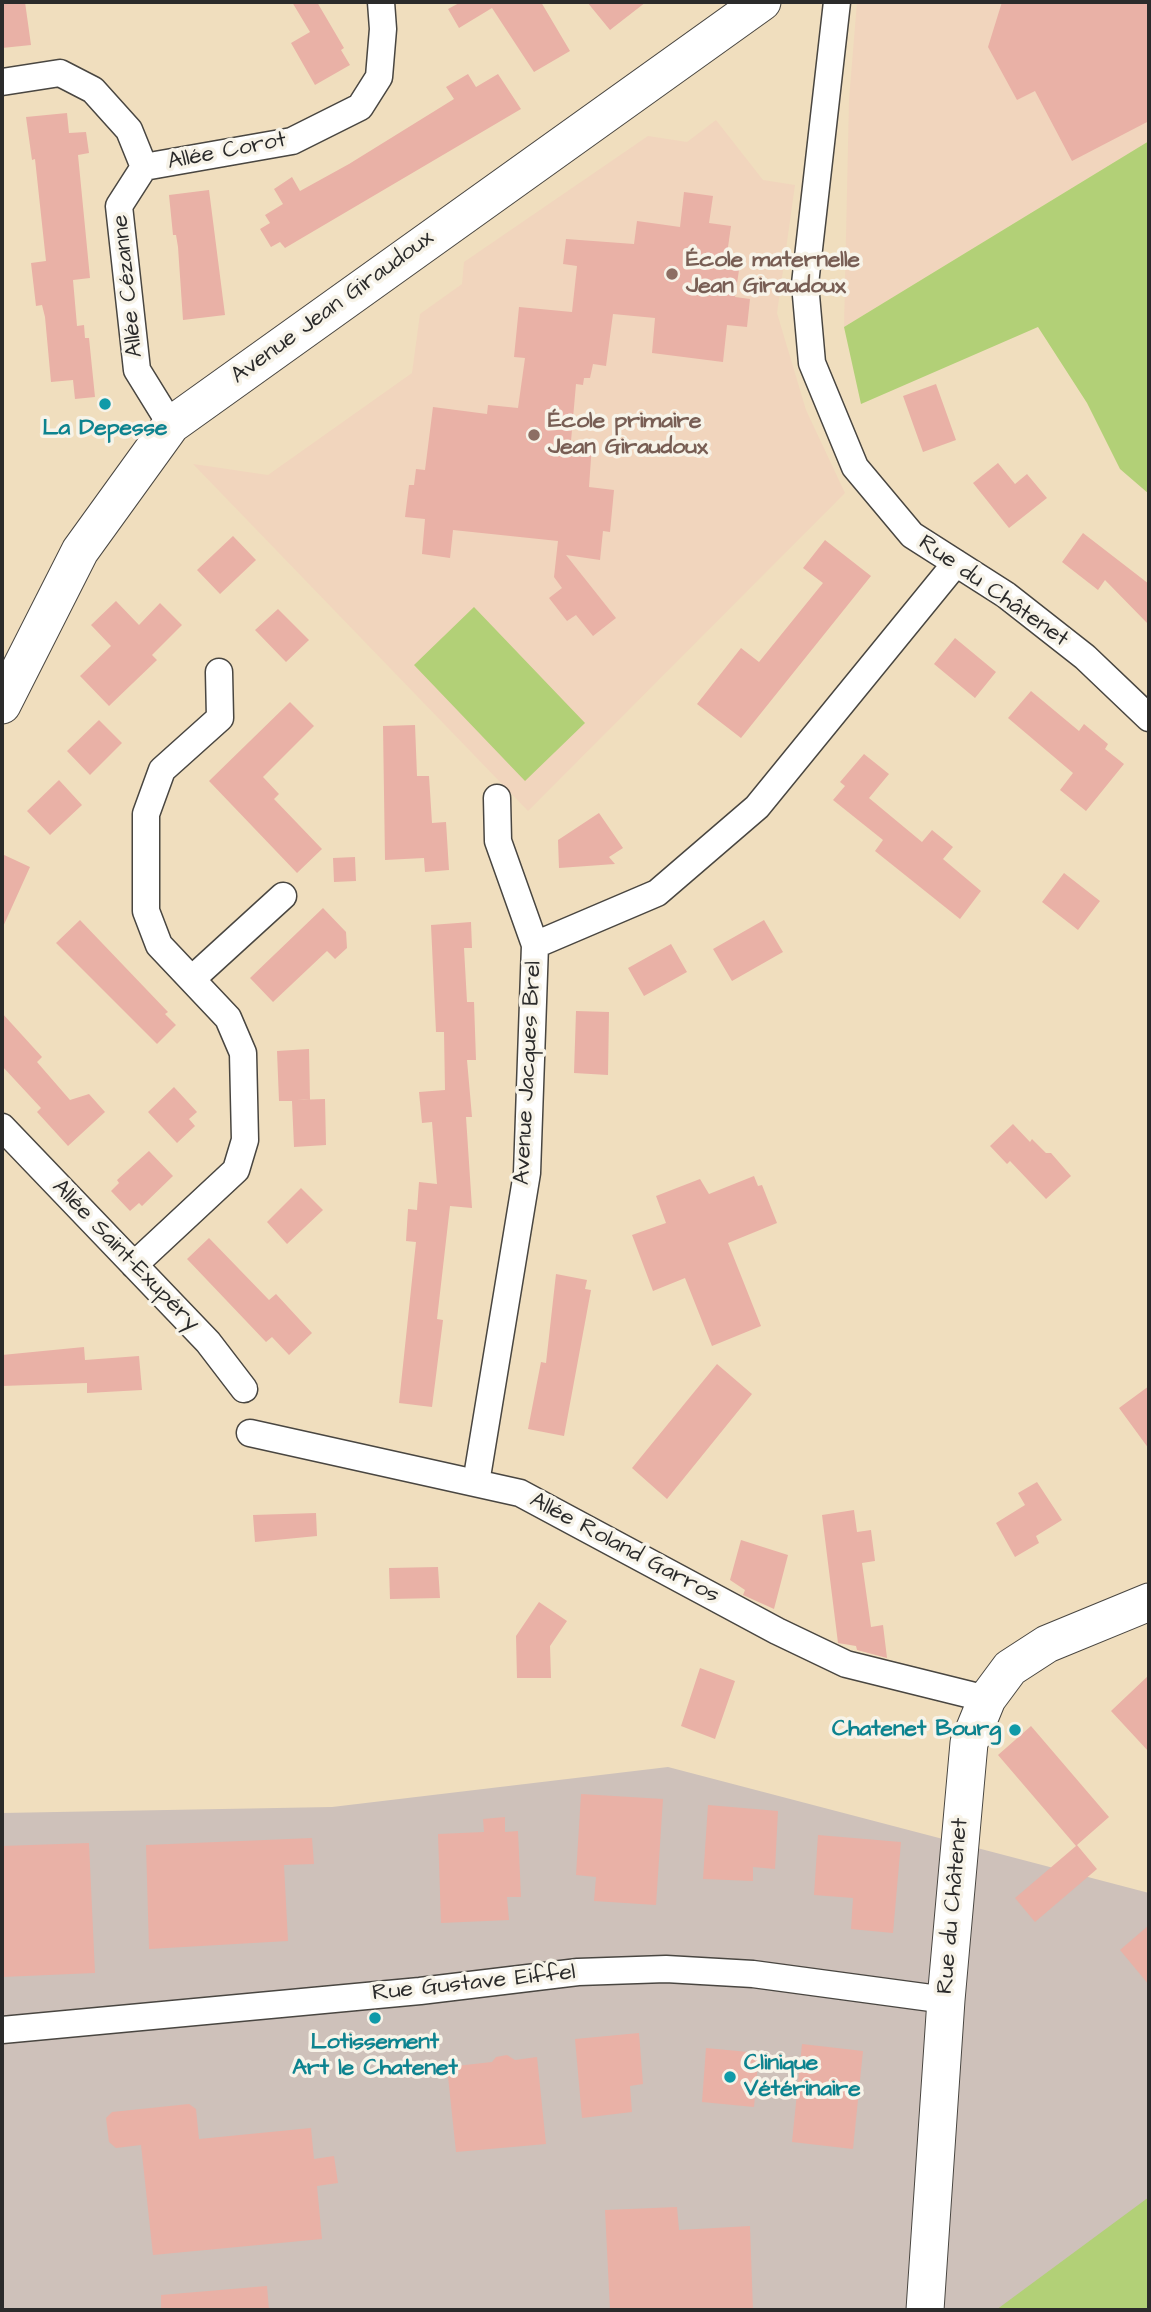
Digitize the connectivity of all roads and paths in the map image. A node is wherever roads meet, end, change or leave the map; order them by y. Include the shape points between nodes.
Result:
1 (381, 2) edge
2 (762, 2) edge
3 (837, 2) edge
4 (2, 82) edge
5 (144, 167) junction
6 (170, 425) junction
7 (956, 563) junction
8 (219, 672) dead end
9 (2, 705) edge
10 (1149, 718) edge
11 (497, 798) dead end
12 (284, 896) dead end
13 (535, 945) junction
14 (192, 979) junction
15 (2, 1127) edge
16 (134, 1265) junction
17 (244, 1390) dead end
18 (250, 1433) dead end
19 (476, 1483) junction
20 (1149, 1602) edge
21 (987, 1699) junction
22 (946, 2000) junction
23 (2, 2029) edge
24 (925, 2310) edge

1 - 5 street, Allée Corot via 379,78 360,107 292,141
2 - 6 street, Avenue Jean Giraudoux
3 - 7 street, Rue du Châtenet via 805,284 812,363 855,467 912,535
4 - 5 street via 60,73 93,90 129,130
5 - 6 street, Allée Cézanne via 119,206 120,220 137,370
6 - 9 street, Avenue Jean Giraudoux via 80,551
7 - 10 street, Rue du Châtenet via 1075,649
7 - 13 street, Avenue Jacques Brel via 757,807 657,893
8 - 14 street via 220,718 162,770 146,814 146,911 159,945
11 - 13 street via 498,841
12 - 14 street
13 - 19 street, Avenue Jacques Brel via 527,1172
14 - 16 street via 228,1018 243,1053 245,1140 236,1170
15 - 16 street, Allée Saint-Exupéry
16 - 17 street, Allée Saint-Exupéry via 208,1342
18 - 19 street, Allée Roland Garros
19 - 21 street, Allée Roland Garros via 520,1493 846,1664
20 - 21 street, Rue du Châtenet via 1047,1644 1010,1668
21 - 22 street, Rue du Châtenet via 969,1744
22 - 23 street, Rue Gustave Eiffel via 753,1974 666,1969 578,1972
22 - 24 street, Rue du Châtenet

